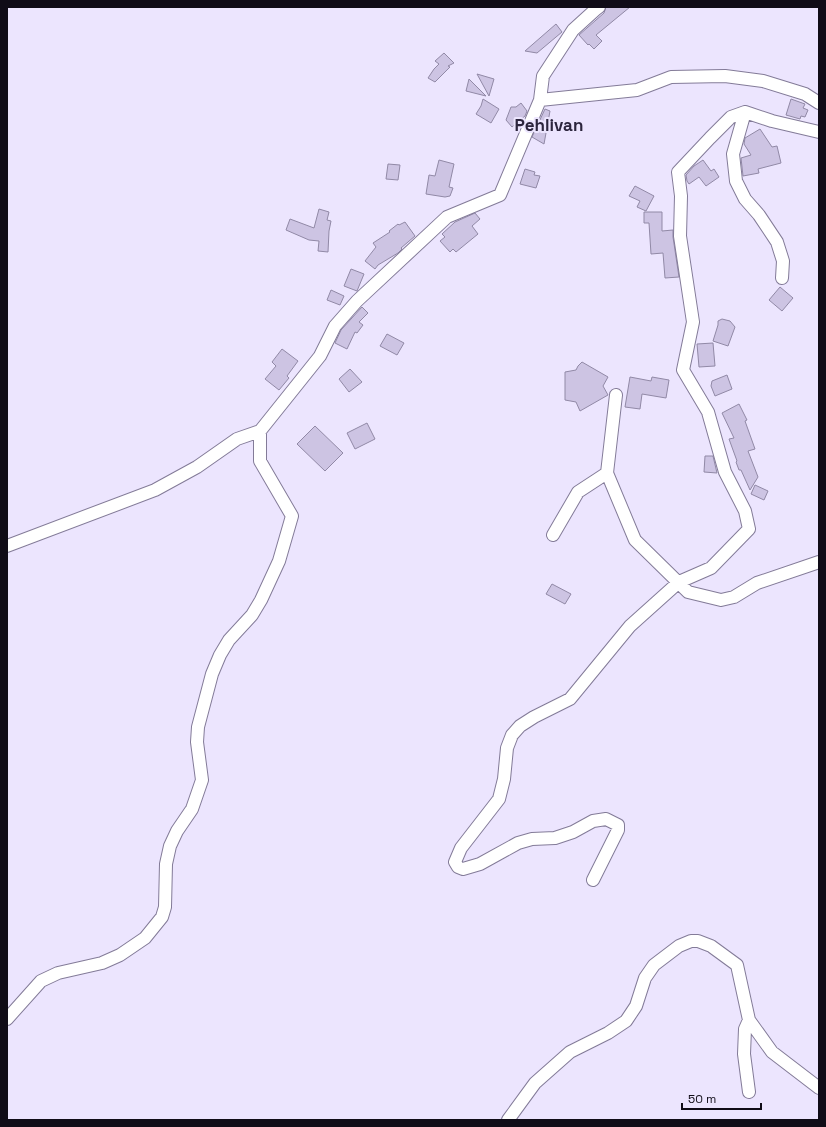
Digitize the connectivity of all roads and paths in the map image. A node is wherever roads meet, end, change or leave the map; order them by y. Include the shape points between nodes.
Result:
1 (599, 7) edge
2 (540, 100) junction
3 (819, 103) edge
4 (745, 112) junction
5 (819, 132) edge
6 (782, 278) dead end
7 (616, 395) dead end
8 (260, 430) junction
9 (607, 473) junction
10 (553, 535) dead end
11 (7, 546) edge
12 (819, 562) edge
13 (679, 582) junction
14 (593, 880) dead end
15 (7, 1019) edge
16 (749, 1020) junction
17 (819, 1088) edge
18 (749, 1092) dead end
19 (508, 1120) edge

1 - 2 street via 573,30 544,76
2 - 3 street via 637,90 671,77 725,76 763,81 805,94
2 - 8 street via 500,194 447,217 357,301 335,326 320,356
4 - 5 street
4 - 6 street via 733,154 736,180 745,199 777,242 783,261
4 - 13 street via 731,117 678,172 681,196 680,236 693,322 683,370 708,412 725,472 745,511 749,529 711,568
7 - 9 street
8 - 11 street via 237,439 197,467 155,490
8 - 15 street via 260,461 292,516 279,561 261,600 252,615 229,640 212,674 198,727 197,742 202,780 192,809 170,846 162,917 145,938 120,955 58,973 41,981
9 - 10 street via 578,492
9 - 13 street via 635,540
12 - 13 street via 756,583 734,597 721,600 688,592
13 - 14 street via 630,626 570,699 534,717 512,735 507,748 499,799 461,848 455,862 463,869 480,864 518,843 532,839 555,838 593,821 606,819 618,825 618,830
16 - 17 street via 772,1052
16 - 18 street via 745,1028 744,1054
16 - 19 street via 737,965 712,946 691,941 679,946 654,965 645,978 636,1006 626,1021 570,1052 535,1083

